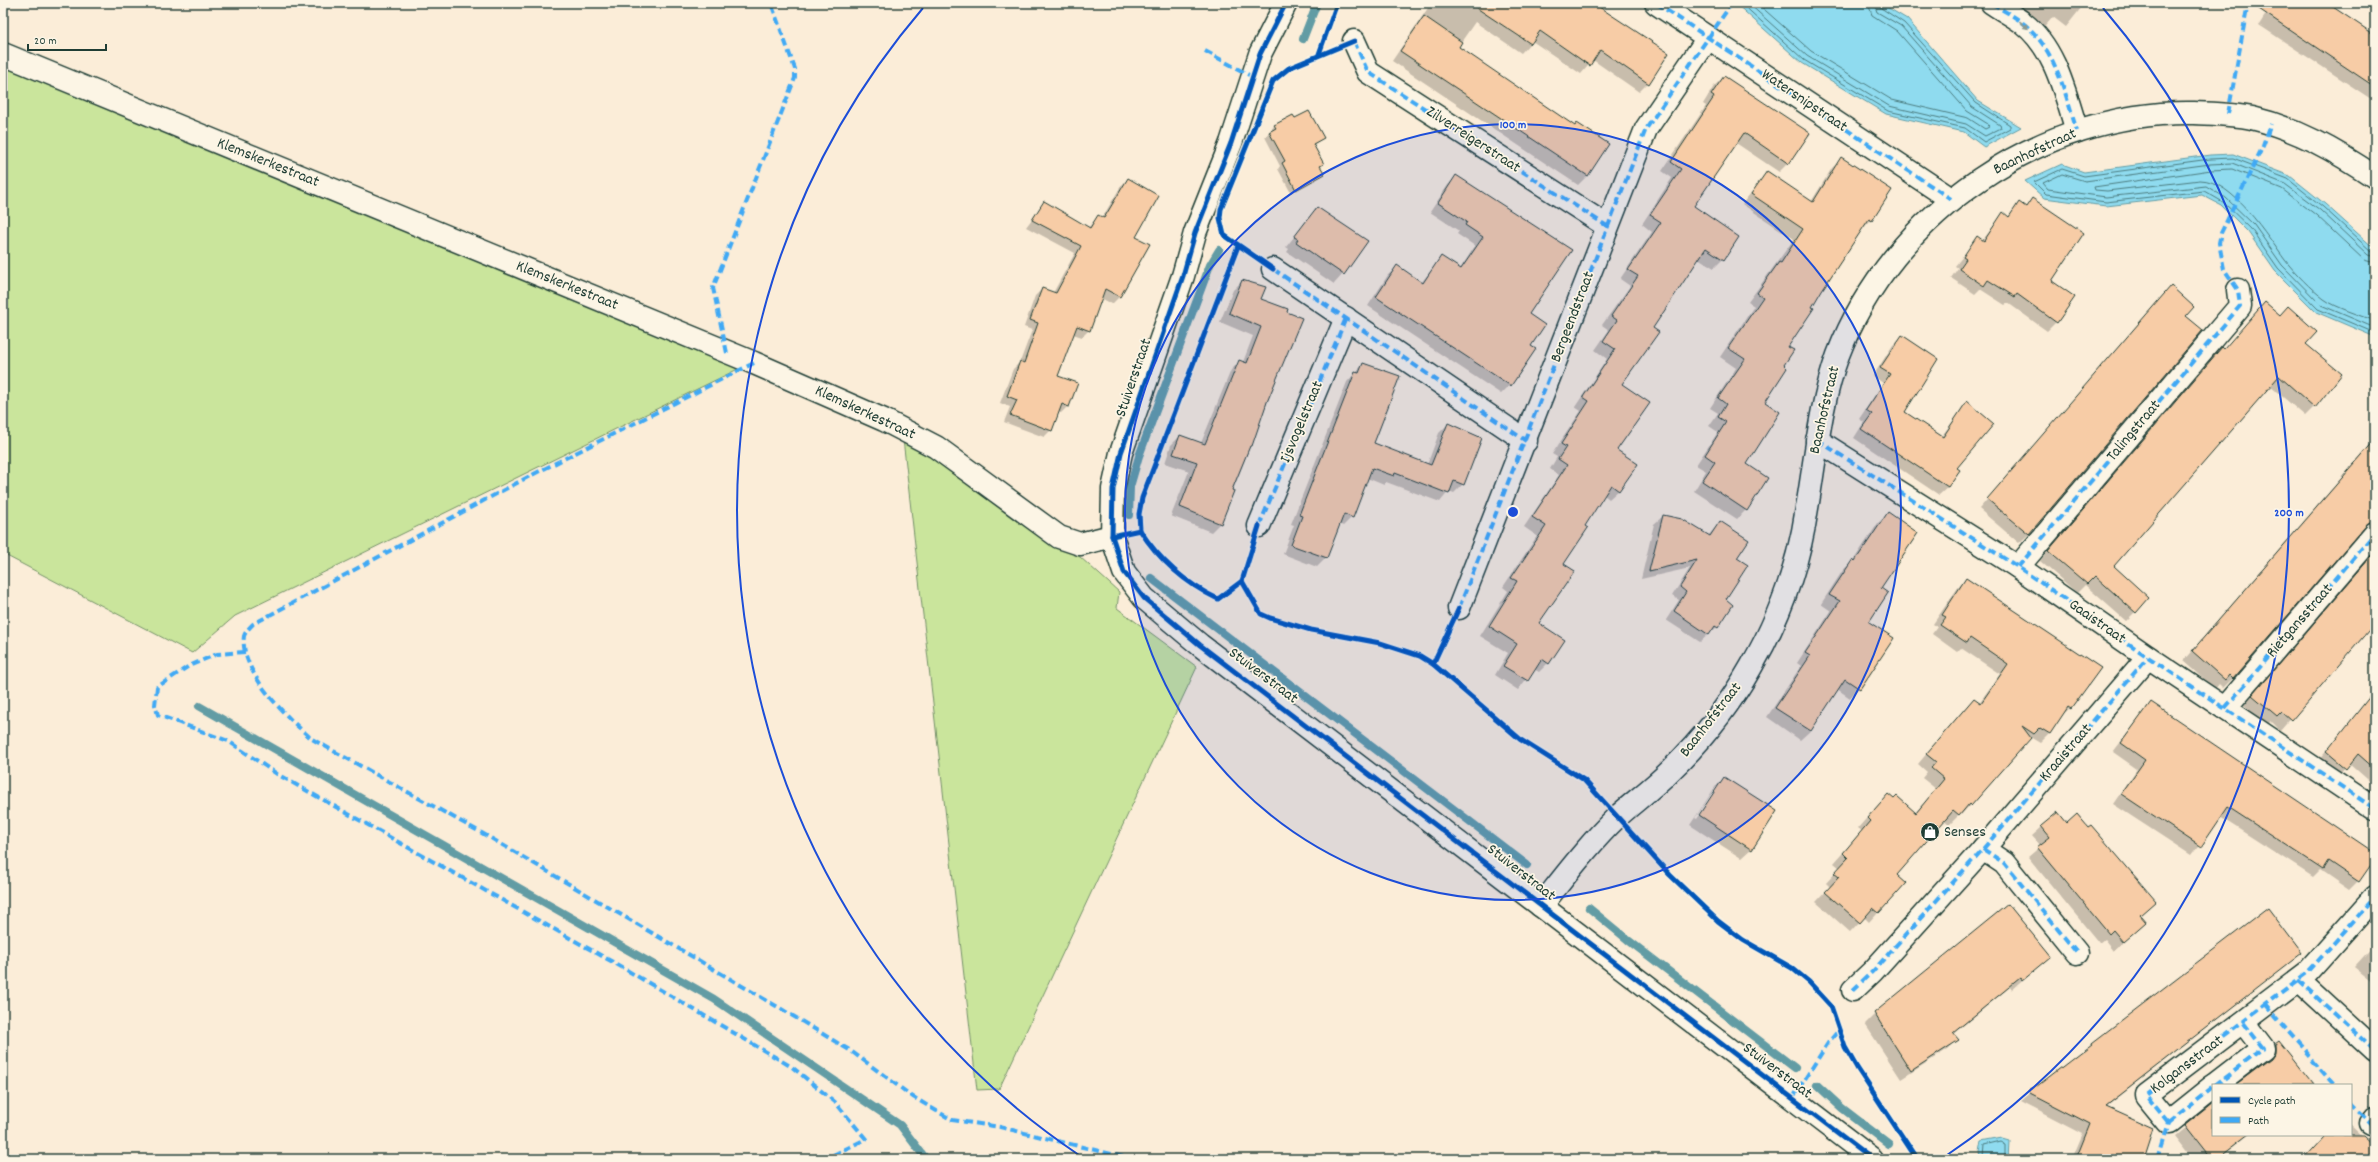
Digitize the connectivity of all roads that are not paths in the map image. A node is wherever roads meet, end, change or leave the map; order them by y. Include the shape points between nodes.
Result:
1 (1286, 3) edge
2 (1656, 3) edge
3 (1992, 3) edge
4 (1708, 38) junction
5 (1354, 41) dead end
6 (3, 54) edge
7 (2077, 131) junction
8 (2375, 177) edge
9 (1951, 199) junction
10 (1607, 226) junction
11 (1273, 269) dead end
12 (2238, 290) dead end
13 (1346, 318) junction
14 (1816, 440) junction
15 (1526, 441) junction
16 (1259, 526) dead end
17 (2375, 533) edge
18 (1112, 536) junction
19 (2018, 567) junction
20 (1459, 608) dead end
21 (2148, 657) junction
22 (2225, 708) junction
23 (2375, 809) edge
24 (1984, 849) junction
25 (2375, 897) edge
26 (1541, 906) junction
27 (2077, 952) dead end
28 (2298, 980) junction
29 (1853, 990) dead end
30 (2243, 1022) junction
31 (2375, 1051) edge
32 (2217, 1084) edge
33 (2212, 1088) edge
34 (1872, 1159) edge

1 - 18 street, Stuiverstraat via 1260,54 1121,453 1113,489
2 - 4 street, Watersnipstraat
3 -> 7 street via 2023,23 2038,38 2060,79
4 - 9 street, Watersnipstraat
4 - 10 street, Bergeendstraat via 1646,129
5 - 10 street, Zilverreigerstraat via 1368,72
6 - 18 street, Klemskerkestraat via 754,363 884,420 936,447 1060,537 1080,544
7 - 8 street, Baanhofstraat via 2136,116 2170,113 2228,114 2272,124 2322,143
7 - 9 street, Baanhofstraat via 2023,154
9 - 14 street, Baanhofstraat via 1902,249 1879,278 1857,313 1839,354 1825,396
10 - 15 street, Bergeendstraat
11 - 13 street
12 - 19 street, Talingstraat via 2240,306
13 - 15 street
13 - 16 street, Ijsvogelstraat
14 - 19 street, Gaaistraat
14 - 26 street, Baanhofstraat via 1807,510 1798,552 1786,590 1751,666 1702,737 1672,770 1617,817 1590,845
15 - 20 street, Bergeendstraat
17 - 22 street, Rietgansstraat
18 - 26 street, Stuiverstraat via 1124,572 1144,598 1200,645
19 - 21 street, Gaaistraat
21 - 22 street, Gaaistraat
21 - 24 street, Kraaistraat
22 - 23 street, Gaaistraat
24 - 27 street via 2004,863
24 - 29 street, Kraaistraat
25 - 28 street, Kolgansstraat
26 - 34 street, Stuiverstraat
28 - 30 street, Kolgansstraat
28 - 31 street
30 - 32 street, Kolgansstraat via 2263,1048
30 - 33 street, Kolgansstraat via 2146,1095 2168,1122

